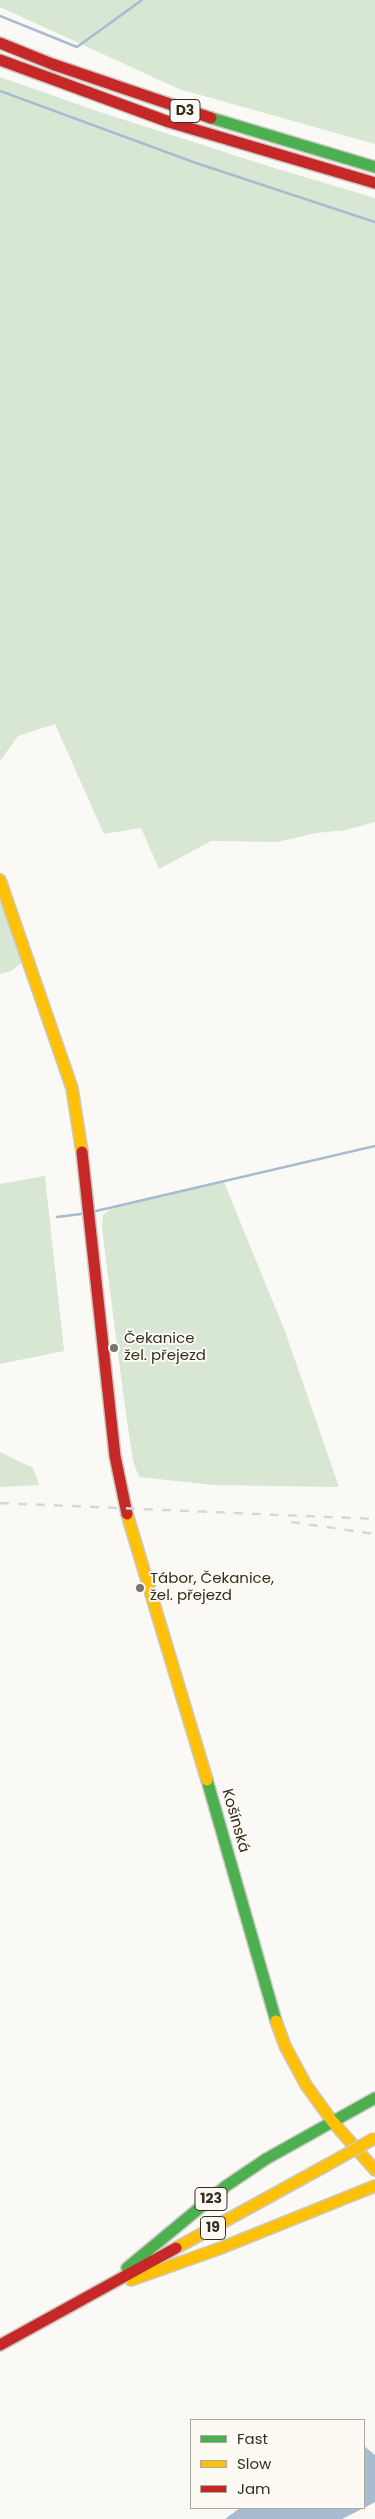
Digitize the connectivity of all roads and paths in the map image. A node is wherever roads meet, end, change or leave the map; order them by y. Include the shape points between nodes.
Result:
1 (0, 42) edge
2 (0, 60) edge
3 (375, 167) edge
4 (375, 183) edge
5 (0, 880) edge
6 (375, 2098) edge
7 (332, 2121) junction
8 (375, 2138) edge
9 (375, 2170) edge
10 (375, 2186) edge
11 (99, 2291) junction
12 (0, 2346) edge

1 - 3 main road, D3 via 173,107
2 - 4 main road, D3 via 168,122
5 - 7 main road, Košínská via 72,1088 115,1456 127,1515 200,1754 271,2008 306,2085
6 - 7 main road
7 - 9 main road, Košínská
7 - 11 main road, 123 via 226,2186
8 - 11 main road, 19, bridge
10 - 11 main road via 183,2263
11 - 12 main road, 19

